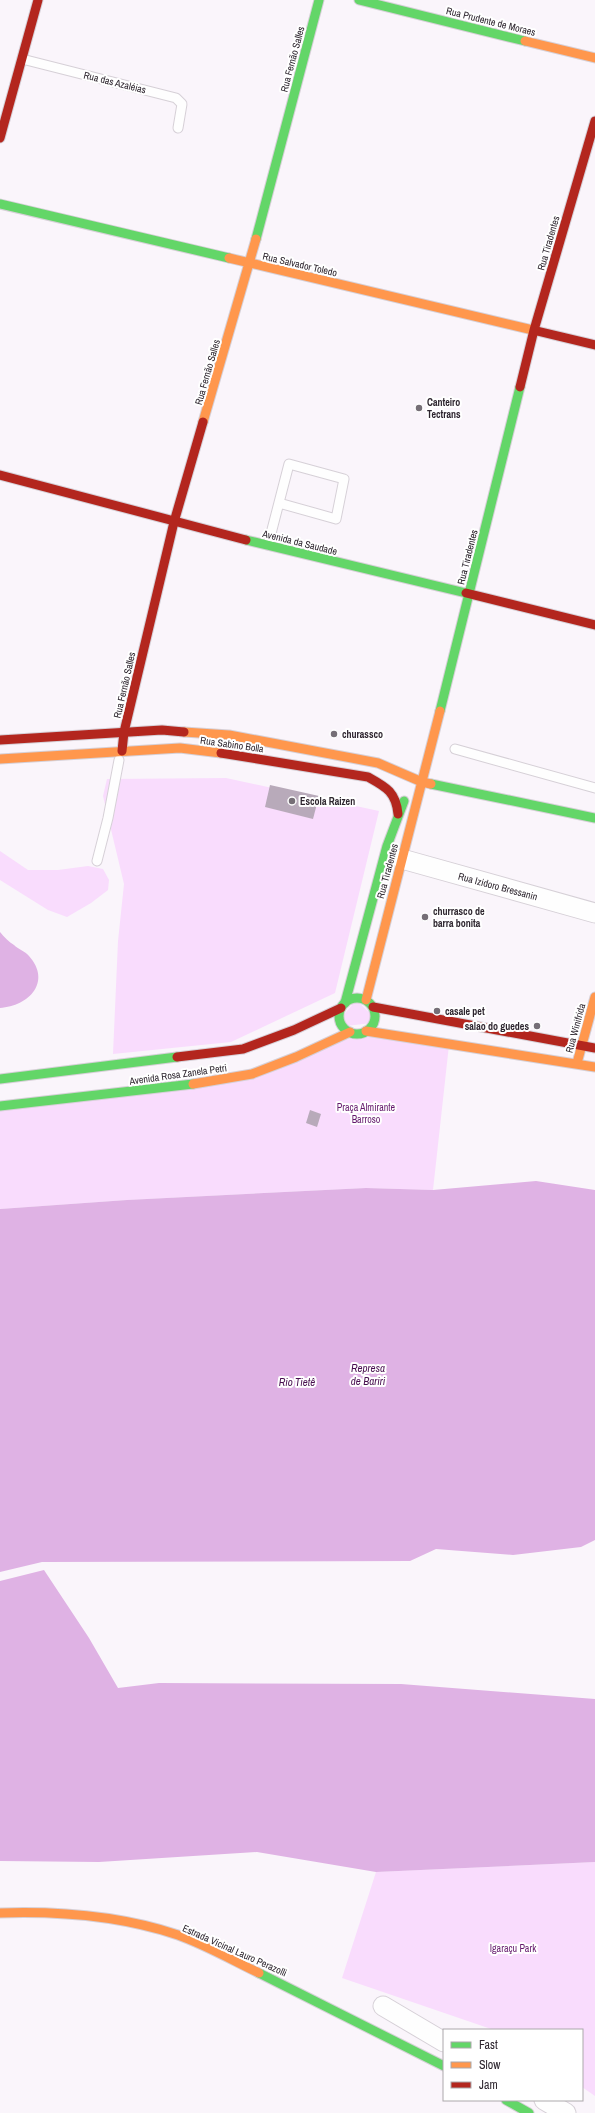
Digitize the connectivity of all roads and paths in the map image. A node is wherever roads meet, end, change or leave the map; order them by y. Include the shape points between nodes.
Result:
1 (38, 0) edge
2 (319, 0) edge
3 (359, 0) edge
4 (595, 58) edge
5 (22, 59) junction
6 (595, 121) edge
7 (178, 128) dead end
8 (0, 138) edge
9 (0, 204) edge
10 (250, 263) junction
11 (534, 330) junction
12 (595, 345) edge
13 (0, 475) edge
14 (279, 503) junction
15 (174, 522) junction
16 (268, 545) junction
17 (469, 594) junction
18 (595, 625) edge
19 (124, 732) junction
20 (0, 740) edge
21 (455, 749) dead end
22 (122, 751) junction
23 (0, 759) edge
24 (119, 760) dead end
25 (422, 782) junction
26 (595, 788) edge
27 (398, 814) junction
28 (595, 818) edge
29 (402, 859) junction
30 (97, 861) dead end
31 (595, 913) edge
32 (595, 997) edge
33 (366, 1000) junction
34 (343, 1005) junction
35 (373, 1007) junction
36 (366, 1031) junction
37 (350, 1032) junction
38 (582, 1046) junction
39 (595, 1048) edge
40 (577, 1064) junction
41 (595, 1067) edge
42 (0, 1079) edge
43 (0, 1106) edge
44 (0, 1913) edge
45 (383, 2006) dead end
46 (426, 2031) junction
47 (443, 2041) edge
48 (414, 2052) junction
49 (443, 2066) edge
50 (508, 2101) edge
51 (546, 2101) edge
52 (529, 2113) edge
53 (566, 2113) edge

1 - 5 main road
2 - 10 main road, Rua Fernão Salles
3 - 4 main road, Rua Prudente de Moraes
5 - 7 lane, Rua das Azaléias via 176,98 182,104
5 - 8 main road
6 - 11 main road, Rua Tiradentes
9 - 10 main road, Rua Salvador Toledo
10 - 11 main road, Rua Salvador Toledo
10 - 15 main road, Rua Fernão Salles
11 - 12 main road, Rua Salvador Toledo
11 - 17 main road, Rua Tiradentes
13 - 15 main road, Avenida da Saudade
14 - 14 lane via 289,464 344,479 336,519
14 - 16 lane
15 - 16 main road, Avenida da Saudade
15 - 19 main road, Rua Fernão Salles
16 - 17 main road, Avenida da Saudade
17 - 18 main road, Avenida da Saudade
17 - 25 main road, Rua Tiradentes
19 - 20 main road, Rua Sabino Bolla
19 - 22 main road, Rua Fernão Salles
19 - 25 main road, Rua Sabino Bolla via 162,730 229,735 378,763
21 - 26 lane
22 - 23 main road, Rua Sabino Bolla
22 - 27 main road, Rua Sabino Bolla via 180,748 368,776 388,788 397,804
24 - 30 lane
25 - 27 main road via 405,798
25 - 28 main road, Rua Sabino Bolla
25 - 29 main road, Rua Tiradentes
27 - 34 main road, Rua Tiradentes
29 - 31 street, Rua Izidoro Bressanin
29 - 33 main road, Rua Tiradentes
32 - 38 main road, Rua Winifrida
33 - 34 main road via 358,998
33 - 35 main road
34 - 37 main road via 339,1019
34 - 42 main road, Avenida Rosa Zanela Petri via 294,1030 242,1049
35 - 36 main road via 374,1023
35 - 38 main road
36 - 37 main road
36 - 40 main road
37 - 43 main road, Avenida Rosa Zanela Petri via 252,1074 182,1086
38 - 39 main road
38 - 40 main road, Rua Winifrida
40 - 41 main road
44 - 48 main road, Estrada Vicinal Lauro Perazolli via 70,1914 126,1921 178,1936 293,1988
45 - 46 street
46 - 47 street
46 - 48 street
48 - 49 main road, Estrada Vicinal Lauro Perazolli
50 - 52 main road
51 - 53 street

